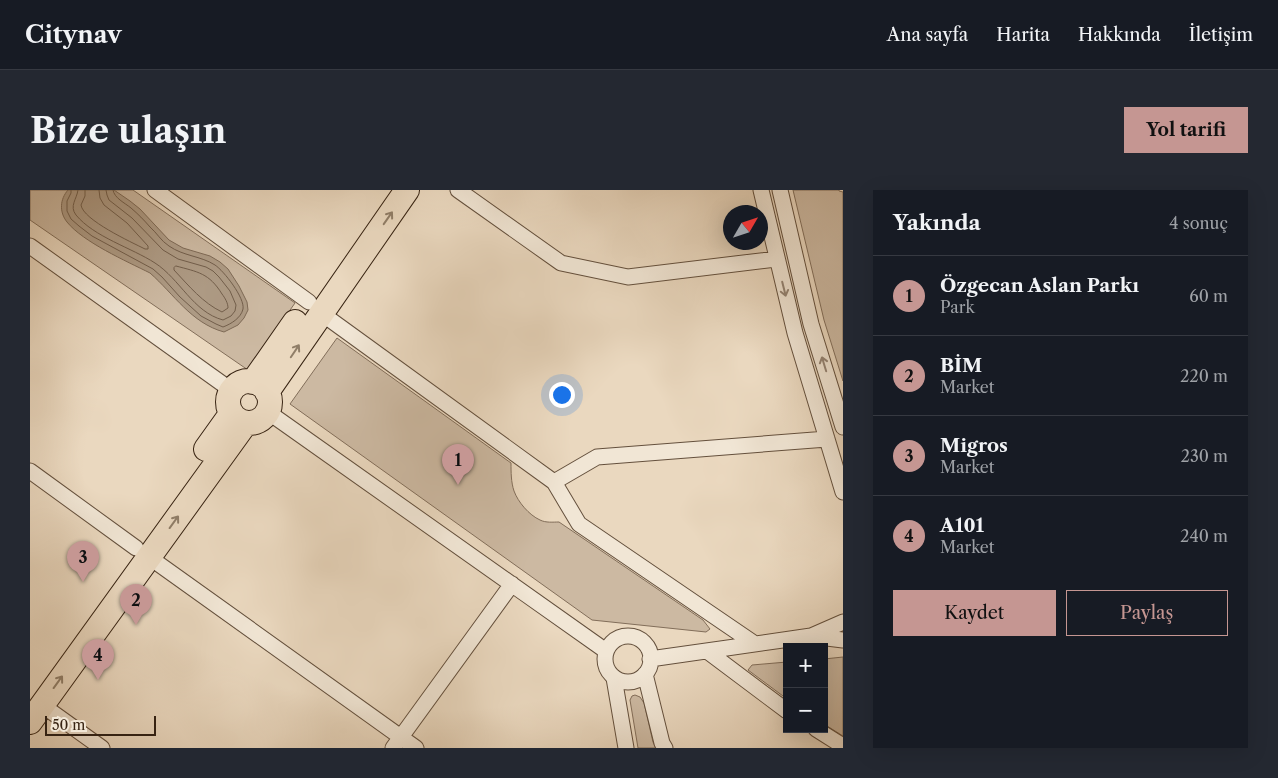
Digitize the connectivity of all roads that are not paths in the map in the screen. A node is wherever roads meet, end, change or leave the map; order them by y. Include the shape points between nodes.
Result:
1 (155, 190) edge
2 (388, 190) edge
3 (407, 190) edge
4 (458, 190) edge
5 (761, 190) edge
6 (780, 190) edge
7 (30, 246) edge
8 (776, 259) junction
9 (315, 307) junction
10 (231, 390) junction
11 (263, 395) junction
12 (238, 419) junction
13 (843, 427) edge
14 (827, 439) junction
15 (30, 471) edge
16 (554, 482) junction
17 (843, 492) edge
18 (142, 552) junction
19 (512, 584) junction
20 (843, 622) edge
21 (811, 636) junction
22 (843, 640) edge
23 (755, 644) junction
24 (606, 651) junction
25 (707, 651) junction
26 (650, 659) junction
27 (644, 674) junction
28 (614, 678) junction
29 (34, 707) edge
30 (783, 708) edge
31 (822, 733) edge
32 (397, 742) edge
33 (843, 746) edge
34 (102, 748) edge
35 (416, 748) edge
36 (626, 748) edge
37 (665, 748) edge

1 - 9 street
2 - 9 main road
9 -> 3 main road
4 - 8 street via 561,263 628,277
5 - 8 street
13 -> 6 street via 811,324
7 - 10 street
8 -> 14 street via 794,333
9 - 11 main road
9 - 16 street
10 - 11 main road via 243,382
10 - 12 main road via 227,403
11 - 12 main road via 264,418 252,424
11 - 19 street
12 - 18 main road
14 - 16 street via 597,457
14 - 17 street
15 - 18 street
16 - 23 street via 579,524
18 - 29 main road
18 - 32 street
19 - 24 street
19 - 32 street
20 - 21 street
21 - 22 street
21 - 23 street
23 - 25 street
24 - 26 street via 621,638 635,638 646,646
24 - 28 street via 606,666
25 - 26 street
25 - 30 street
26 - 27 street
27 - 28 street via 628,682
27 - 37 street
28 - 36 street
29 - 34 street
31 - 33 street
32 - 35 street

